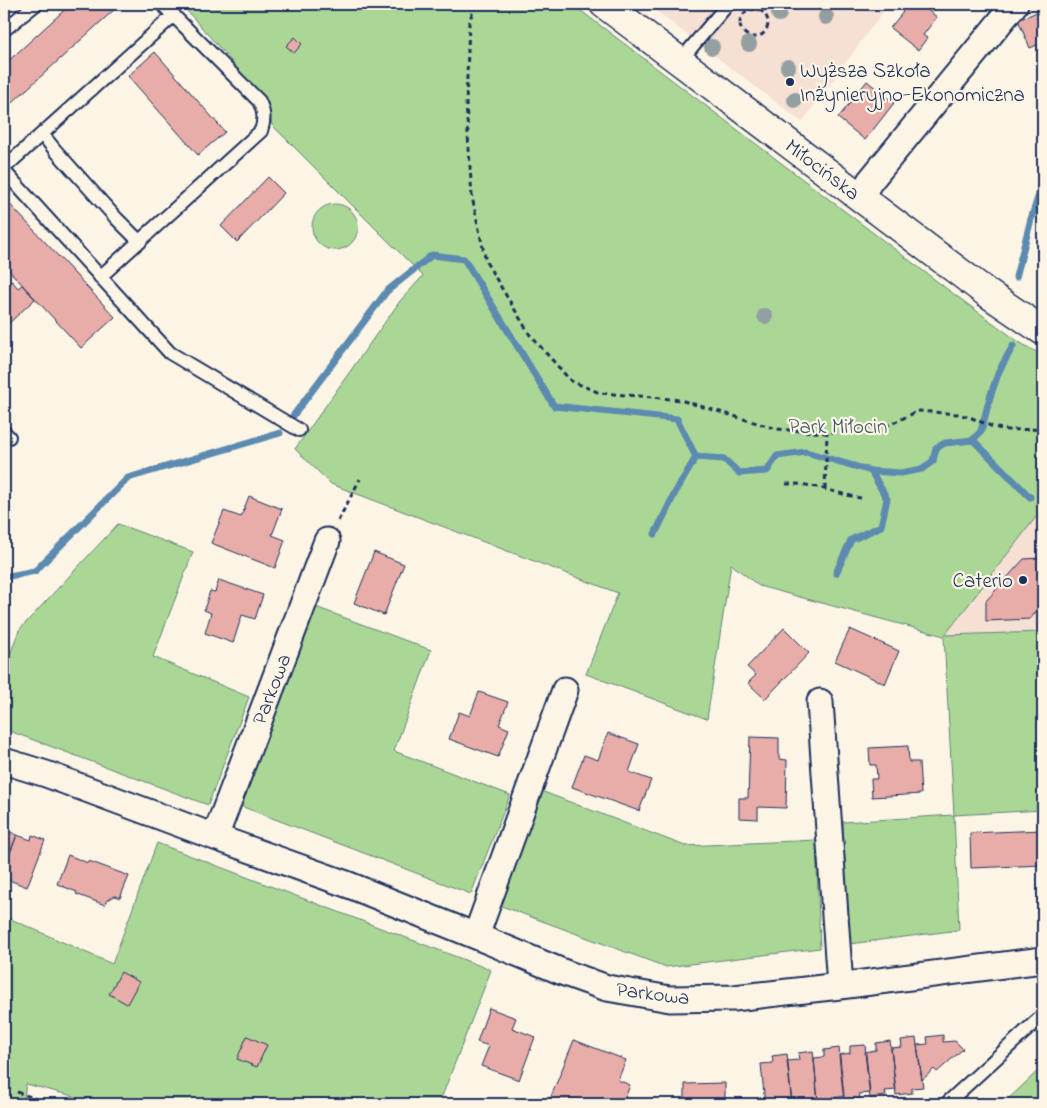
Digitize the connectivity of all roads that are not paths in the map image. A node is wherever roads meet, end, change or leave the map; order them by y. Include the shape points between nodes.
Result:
1 (36, 4) edge
2 (162, 4) edge
3 (604, 4) edge
4 (728, 4) edge
5 (1015, 4) edge
6 (174, 15) junction
7 (4, 30) edge
8 (680, 61) junction
9 (42, 134) junction
10 (4, 169) edge
11 (860, 198) junction
12 (140, 242) junction
13 (100, 277) junction
14 (1043, 331) edge
15 (299, 430) dead end
16 (327, 541) road end
17 (565, 690) dead end
18 (820, 702) dead end
19 (4, 761) edge
20 (216, 838) junction
21 (476, 936) junction
22 (1043, 960) edge
23 (840, 986) junction
24 (1043, 1017) edge
25 (946, 1104) edge

1 - 7 lane
2 - 6 lane
3 - 8 street, Miłocińska
4 - 8 lane
5 - 11 street via 870,181
6 - 9 lane
6 - 12 lane via 259,101 264,120 261,130
8 - 11 street, Miłocińska
9 - 10 lane
9 - 12 lane
10 - 13 lane
11 - 14 street, Miłocińska
12 - 13 lane
13 - 15 lane via 170,354
16 - 20 street, Parkowa
17 - 21 street
18 - 23 street
19 - 20 street, Parkowa
20 - 21 street, Parkowa via 349,885
21 - 23 street, Parkowa via 564,974 607,988 670,999 734,998
22 - 23 street, Parkowa
24 - 25 lane

